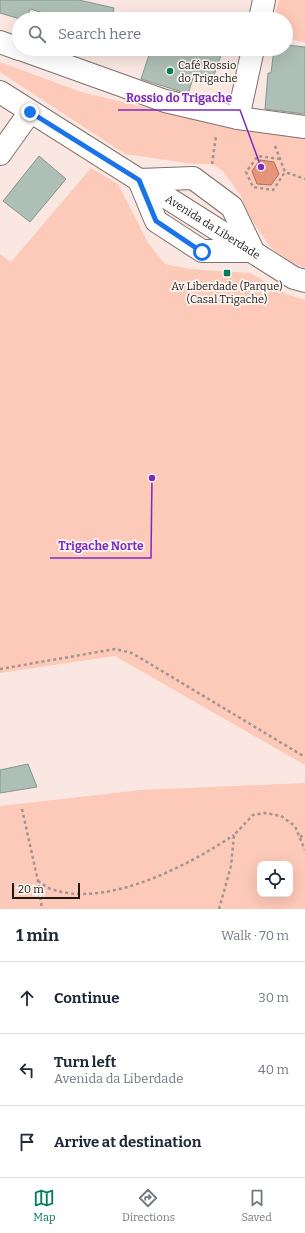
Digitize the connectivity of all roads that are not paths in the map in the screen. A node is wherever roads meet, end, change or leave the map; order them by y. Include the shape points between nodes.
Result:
1 (264, 0) edge
2 (261, 12) edge
3 (0, 42) edge
4 (12, 46) edge
5 (40, 56) edge
6 (250, 56) edge
7 (0, 92) edge
8 (30, 112) junction
9 (229, 116) junction
10 (305, 127) edge
11 (0, 154) edge
12 (139, 180) junction
13 (253, 251) junction
14 (305, 281) edge

1 - 2 street
3 - 4 street
5 - 9 street via 165,101
6 - 9 street
7 - 8 street, Avenida da Liberdade
8 - 11 street
8 - 12 street, Avenida da Liberdade
9 - 10 street
12 - 13 street, Avenida da Liberdade
12 - 13 street via 193,178 232,207
13 - 14 street, Avenida da Liberdade via 294,278

